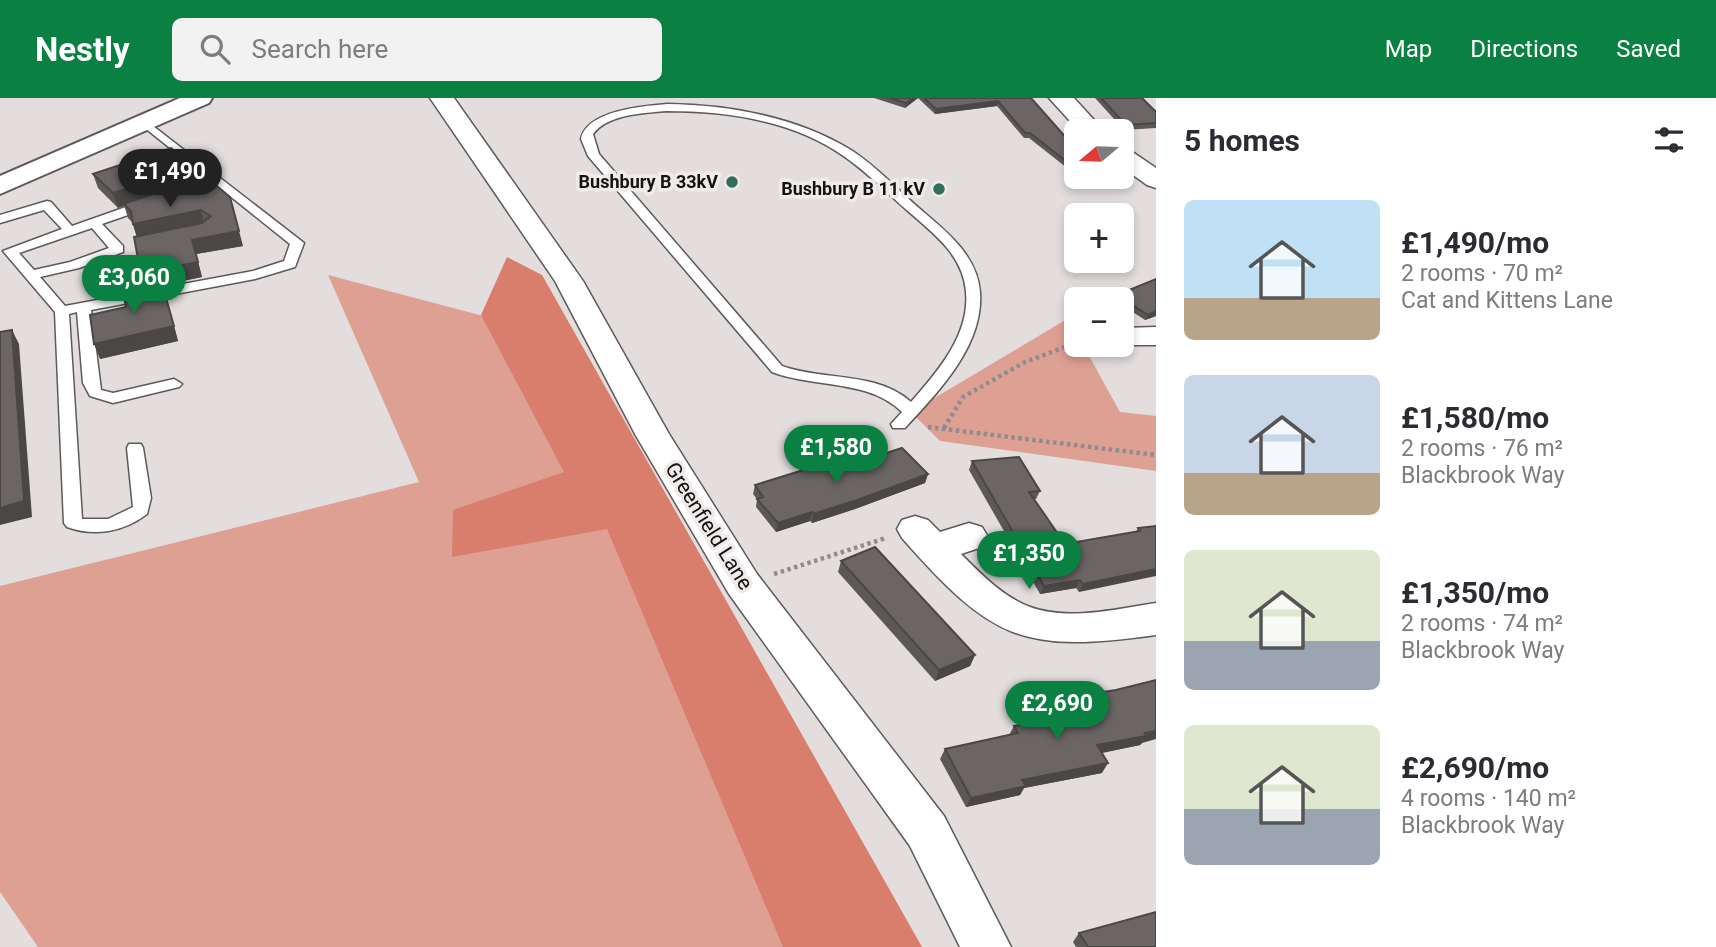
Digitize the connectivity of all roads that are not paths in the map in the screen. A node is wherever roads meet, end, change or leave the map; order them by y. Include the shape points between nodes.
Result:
1 (200, 98) edge
2 (442, 98) edge
3 (1061, 98) edge
4 (1081, 119) edge
5 (144, 122) junction
6 (1156, 154) edge
7 (1134, 156) edge
8 (1134, 165) edge
9 (1156, 180) edge
10 (0, 186) edge
11 (158, 201) edge
12 (0, 219) edge
13 (94, 223) junction
14 (70, 230) junction
15 (0, 237) edge
16 (10, 251) junction
17 (31, 275) junction
18 (84, 307) junction
19 (62, 311) junction
20 (1156, 336) edge
21 (1134, 337) edge
22 (174, 384) dead end
23 (911, 412) junction
24 (900, 424) dead end
25 (135, 448) dead end
26 (969, 537) dead end
27 (1156, 619) edge
28 (986, 947) edge

1 - 5 street
2 - 28 street, Greenfield Lane via 569,281 652,434 743,584 927,831
3 - 4 street
5 - 10 street
5 - 18 lane via 297,243 290,264 255,275
6 - 7 street
8 - 9 street
11 - 13 lane
12 - 14 lane via 47,205
13 - 14 lane
13 - 17 lane via 125,248
14 - 16 lane
15 - 16 lane
16 - 17 lane
17 - 19 lane
18 - 19 lane
18 - 22 lane via 95,393 113,398
19 - 25 lane via 73,523 109,524 132,518 141,510
20 - 21 street
23 - 23 lane via 956,357 970,329 972,279 964,257 951,242 849,154 776,122 671,107 610,118 589,130 586,144 594,156 777,369 892,395
23 - 24 lane
26 - 27 street via 924,539 972,591 1002,613 1034,626 1098,629

